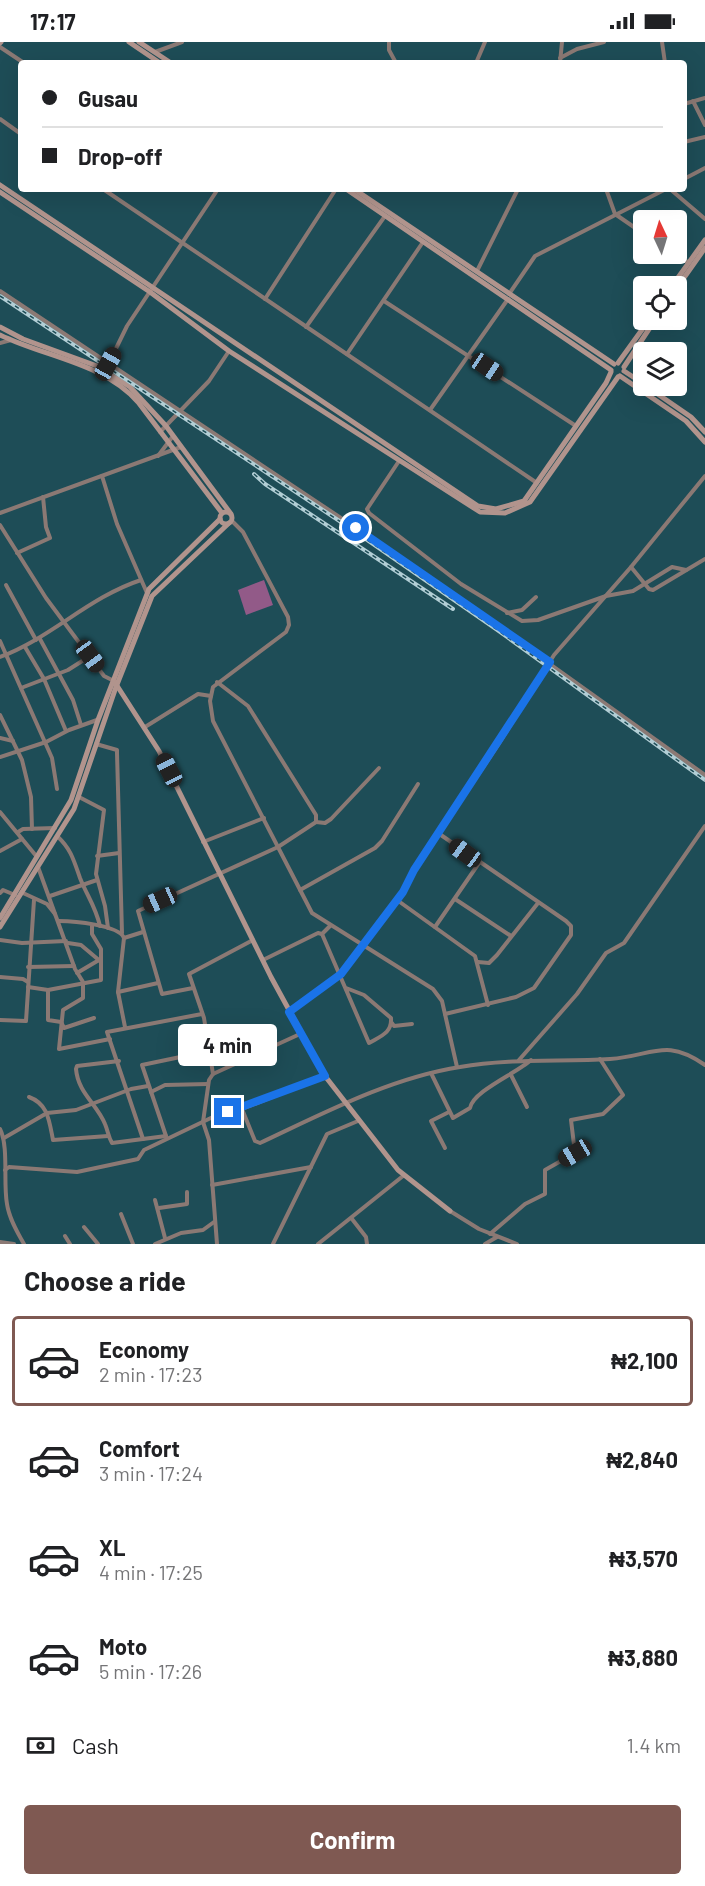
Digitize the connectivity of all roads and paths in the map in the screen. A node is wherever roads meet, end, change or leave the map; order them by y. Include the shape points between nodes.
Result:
1 (129, 42) edge
2 (139, 42) edge
3 (182, 42) edge
4 (389, 42) edge
5 (485, 42) edge
6 (562, 42) edge
7 (604, 42) edge
8 (662, 42) edge
9 (0, 44) edge
10 (154, 52) junction
11 (20, 60) edge
12 (156, 60) edge
13 (166, 60) edge
14 (394, 60) edge
15 (477, 60) edge
16 (560, 60) edge
17 (561, 60) edge
18 (665, 60) edge
19 (705, 98) edge
20 (693, 101) junction
21 (687, 103) edge
22 (0, 119) edge
23 (705, 125) edge
24 (18, 132) edge
25 (705, 137) edge
26 (687, 141) edge
27 (705, 168) edge
28 (687, 177) edge
29 (0, 185) edge
30 (0, 192) edge
31 (107, 192) edge
32 (215, 192) edge
33 (334, 192) edge
34 (350, 192) edge
35 (358, 192) edge
36 (516, 192) edge
37 (607, 192) edge
38 (662, 192) edge
39 (672, 192) edge
40 (615, 214) junction
41 (385, 216) junction
42 (705, 219) edge
43 (633, 226) edge
44 (705, 240) edge
45 (423, 242) junction
46 (182, 243) junction
47 (705, 248) edge
48 (689, 262) joint
49 (476, 272) junction
50 (679, 276) edge
51 (685, 276) edge
52 (152, 290) junction
53 (0, 291) edge
54 (508, 297) junction
55 (265, 299) junction
56 (384, 301) junction
57 (0, 327) edge
58 (306, 327) junction
59 (641, 330) edge
60 (650, 330) edge
61 (0, 334) edge
62 (11, 340) junction
63 (0, 343) edge
64 (229, 351) junction
65 (347, 354) junction
66 (469, 355) junction
67 (613, 367) junction
68 (106, 370) junction
69 (622, 373) junction
70 (633, 379) edge
71 (661, 396) edge
72 (430, 410) junction
73 (179, 413) junction
74 (166, 426) junction
75 (576, 427) junction
76 (160, 432) junction
77 (705, 432) edge
78 (173, 436) junction
79 (166, 442) junction
80 (705, 442) edge
81 (181, 447) junction
82 (174, 451) junction
83 (157, 457) junction
84 (399, 461) junction
85 (102, 476) junction
86 (705, 476) edge
87 (537, 483) junction
88 (43, 497) junction
89 (460, 499) junction
90 (0, 513) edge
91 (231, 514) junction
92 (221, 516) junction
93 (230, 522) junction
94 (0, 525) edge
95 (17, 554) junction
96 (705, 559) edge
97 (632, 567) junction
98 (686, 570) junction
99 (141, 580) junction
100 (645, 584) junction
101 (6, 585) dead end
102 (147, 593) junction
103 (606, 596) junction
104 (536, 597) dead end
105 (506, 613) junction
106 (65, 623) junction
107 (38, 640) junction
108 (0, 641) edge
109 (25, 647) junction
110 (6, 655) junction
111 (90, 656) junction
112 (0, 657) edge
113 (550, 662) junction
114 (59, 674) junction
115 (44, 679) junction
116 (217, 682) junction
117 (115, 684) junction
118 (21, 687) junction
119 (211, 696) junction
120 (0, 716) edge
121 (98, 720) junction
122 (81, 725) junction
123 (145, 727) junction
124 (66, 731) junction
125 (0, 738) edge
126 (13, 741) junction
127 (46, 742) junction
128 (96, 744) junction
129 (17, 749) junction
130 (0, 757) edge
131 (379, 768) dead end
132 (705, 775) edge
133 (418, 784) dead end
134 (57, 789) dead end
135 (79, 797) junction
136 (0, 812) edge
137 (264, 818) junction
138 (316, 822) junction
139 (705, 826) edge
140 (56, 828) junction
141 (32, 829) junction
142 (18, 832) junction
143 (438, 833) junction
144 (58, 837) junction
145 (22, 839) junction
146 (203, 843) junction
147 (278, 847) junction
148 (0, 851) edge
149 (119, 853) junction
150 (97, 856) junction
151 (38, 858) junction
152 (479, 863) junction
153 (38, 867) junction
154 (219, 874) junction
155 (98, 880) junction
156 (84, 885) junction
157 (300, 890) junction
158 (0, 893) edge
159 (23, 893) junction
160 (15, 895) junction
161 (50, 896) junction
162 (455, 899) junction
163 (34, 900) junction
164 (397, 900) junction
165 (538, 903) junction
166 (0, 918) edge
167 (58, 919) junction
168 (92, 926) junction
169 (100, 926) junction
170 (330, 926) junction
171 (0, 927) edge
172 (435, 927) junction
173 (108, 928) junction
174 (143, 932) junction
175 (322, 934) junction
176 (123, 935) junction
177 (511, 936) junction
178 (253, 939) junction
179 (0, 940) edge
180 (67, 942) junction
181 (30, 943) junction
182 (362, 945) junction
183 (263, 960) junction
184 (99, 961) junction
185 (478, 962) junction
186 (74, 966) junction
187 (28, 967) junction
188 (77, 973) junction
189 (341, 974) junction
190 (0, 977) edge
191 (82, 983) junction
192 (158, 983) junction
193 (28, 985) junction
194 (193, 988) junction
195 (346, 988) junction
196 (48, 990) junction
197 (118, 992) junction
198 (488, 1005) junction
199 (289, 1012) junction
200 (202, 1014) junction
201 (445, 1014) junction
202 (94, 1018) dead end
203 (0, 1020) edge
204 (61, 1022) junction
205 (391, 1022) junction
206 (412, 1024) dead end
207 (125, 1027) junction
208 (300, 1034) junction
209 (110, 1040) junction
210 (210, 1051) junction
211 (531, 1059) junction
212 (600, 1059) junction
213 (519, 1060) junction
214 (119, 1061) junction
215 (705, 1065) edge
216 (457, 1067) junction
217 (431, 1073) junction
218 (213, 1074) junction
219 (511, 1075) junction
220 (325, 1076) junction
221 (208, 1084) junction
222 (148, 1086) junction
223 (128, 1091) junction
224 (151, 1092) junction
225 (29, 1096) dead end
226 (93, 1104) junction
227 (345, 1104) junction
228 (527, 1107) dead end
229 (242, 1109) junction
230 (449, 1112) junction
231 (47, 1113) junction
232 (358, 1120) junction
233 (203, 1122) junction
234 (0, 1129) edge
235 (108, 1136) junction
236 (4, 1138) junction
237 (143, 1138) junction
238 (167, 1138) junction
239 (445, 1148) dead end
240 (310, 1167) junction
241 (3, 1168) edge
242 (403, 1176) junction
243 (212, 1185) junction
244 (187, 1192) dead end
245 (155, 1200) dead end
246 (159, 1208) junction
247 (450, 1212) joint
248 (121, 1214) dead end
249 (352, 1219) junction
250 (214, 1222) junction
251 (84, 1227) dead end
252 (490, 1234) junction
253 (65, 1236) dead end
254 (497, 1237) junction
255 (165, 1238) junction
256 (3, 1243) edge
257 (14, 1244) edge
258 (24, 1244) edge
259 (70, 1244) edge
260 (98, 1244) edge
261 (133, 1244) edge
262 (155, 1244) edge
263 (218, 1244) edge
264 (273, 1244) edge
265 (318, 1244) edge
266 (367, 1244) edge
267 (485, 1244) edge
268 (517, 1244) edge

1 - 12 street
2 - 10 street
3 - 10 street
4 - 14 street
5 - 15 street
6 - 16 street
7 - 17 street via 577,49
8 - 18 street
9 - 11 street
10 - 13 street
19 - 20 street
20 - 21 street
20 - 23 street
22 - 24 street
25 - 26 street
27 - 28 street
29 - 52 street
30 - 52 street
31 - 46 street
32 - 46 street
33 - 55 street
34 - 41 street
35 - 49 street
36 - 49 street
37 - 40 street
38 - 40 street
39 - 42 street
40 - 43 street
40 - 54 street via 535,256
41 - 45 street
41 - 58 street
44 - 48 street
45 - 54 street
45 - 56 street
46 - 52 street
46 - 55 street
47 - 51 street
48 - 50 street
49 - 54 street
52 - 64 street
52 - 68 street
52 - 89 street
53 - 68 street
54 - 66 street
54 - 67 street
55 - 58 street
56 - 65 street
56 - 66 street
57 - 68 street
58 - 65 street
59 - 67 street
60 - 69 street
61 - 62 street
62 - 63 street
62 - 68 street
64 - 73 street via 209,381
64 - 84 street
65 - 72 street
66 - 72 street
66 - 75 street
67 - 69 street
67 - 69 street
67 - 75 street
68 - 73 street
68 - 74 street via 135,391
68 - 76 street via 131,394
69 - 70 street
69 - 80 street via 686,421
69 - 89 street via 530,502 514,511 496,514 480,512
71 - 77 street
72 - 87 street
73 - 74 street
73 - 113 street via 404,560
74 - 76 street
74 - 78 street
75 - 87 street
76 - 79 street
78 - 79 street
78 - 81 street
79 - 82 street
79 - 83 street
81 - 82 street
81 - 91 street
82 - 83 street
82 - 92 street
83 - 85 street
84 - 89 street
84 - 105 street via 367,509 369,513 460,584
85 - 88 street
85 - 99 street
86 - 97 street
87 - 89 street via 524,501 507,508 486,508
88 - 90 street
88 - 95 street via 50,538
91 - 92 street
91 - 93 street
92 - 93 street via 225,524
92 - 102 street
93 - 116 street via 243,532 289,625 286,632
93 - 117 street via 152,596
94 - 95 street
95 - 106 street
96 - 98 street
97 - 100 street
97 - 103 street
98 - 100 street via 672,567
98 - 100 street via 657,589 649,589
99 - 102 street
99 - 106 street via 90,603
100 - 103 street via 628,593
101 - 107 street
102 - 117 street
103 - 105 street via 538,620 522,621
103 - 113 street
104 - 105 street via 522,610
106 - 107 street
106 - 111 street
107 - 109 street
107 - 114 street
108 - 110 street
109 - 110 street
109 - 115 street
110 - 112 street
110 - 118 street
111 - 114 street
111 - 117 street
113 - 132 street
113 - 143 street
114 - 115 street
114 - 122 street
115 - 118 street
115 - 124 street
116 - 119 street
116 - 138 street via 248,706 316,815
117 - 121 street
117 - 123 street
117 - 128 street
118 - 127 street
119 - 123 street via 198,694
119 - 137 street via 213,721
120 - 126 street
121 - 122 street
121 - 140 street via 71,800
122 - 124 street
123 - 146 street
124 - 127 street
125 - 126 street
126 - 129 street
127 - 129 street
127 - 134 street
128 - 135 street
128 - 149 street via 117,750
129 - 130 street
129 - 141 street via 31,797
131 - 138 street via 331,819
133 - 157 street via 375,848
135 - 144 street
135 - 150 street via 104,810
136 - 142 street
137 - 146 street
137 - 147 street
138 - 147 street
139 - 213 street via 624,943 606,953 577,994
140 - 141 street
140 - 151 street
141 - 142 street
142 - 145 street
143 - 152 street
143 - 164 street
144 - 153 street
144 - 156 street via 70,849
145 - 148 street
145 - 151 street
146 - 154 street
147 - 154 street
147 - 157 street
149 - 150 street
149 - 176 street
150 - 155 street
151 - 160 street
152 - 162 street
152 - 165 street
153 - 159 street
153 - 161 street
154 - 174 street via 141,908 138,916
154 - 178 street
155 - 156 street
155 - 173 street
156 - 161 street
156 - 169 street via 93,899
157 - 170 street via 312,913
158 - 160 street via 3,890
159 - 163 street
159 - 171 street
160 - 166 street
161 - 167 street
162 - 172 street
162 - 177 street
163 - 167 street via 46,904
163 - 181 street
164 - 172 street
164 - 182 street
165 - 177 street
165 - 198 street via 566,921 572,934 534,987
167 - 168 street
167 - 180 street
168 - 169 street
168 - 184 street via 101,949
169 - 173 street
170 - 175 street
170 - 182 street
172 - 185 street
173 - 176 street
174 - 176 street
174 - 192 street
175 - 183 street
175 - 189 street
176 - 197 street
177 - 185 street via 489,963
178 - 183 street
178 - 194 street via 190,973
179 - 181 street
180 - 181 street
180 - 184 street via 81,945
180 - 186 street
181 - 187 street
182 - 189 street
182 - 201 street via 433,989
183 - 199 street
184 - 188 street
184 - 191 street via 101,980
185 - 198 street
186 - 187 street
186 - 188 street
187 - 193 street
188 - 191 street
189 - 195 street
189 - 199 street
190 - 193 street
191 - 196 street
191 - 204 street via 84,998 63,1010
192 - 194 street via 162,994
192 - 197 street
193 - 196 street
193 - 203 street via 26,1021
194 - 200 street
195 - 205 street via 364,995
195 - 205 street via 369,1043 389,1032
196 - 204 street via 48,1020
197 - 207 street
198 - 201 street
199 - 208 street
200 - 207 street
200 - 210 street
201 - 216 street
202 - 204 street via 64,1028
204 - 209 street via 59,1049
205 - 206 street via 394,1026
207 - 209 street via 107,1032
208 - 218 street
208 - 220 street
209 - 214 street
210 - 218 street
210 - 222 street via 142,1065
211 - 212 street
211 - 213 street
211 - 219 street
212 - 215 street via 669,1048
212 - 252 street via 623,1095 603,1114 571,1120 575,1153 545,1170 544,1194 525,1204
213 - 216 street
214 - 223 street
214 - 226 street via 77,1066 79,1087
216 - 217 street
217 - 227 street
217 - 230 street
218 - 221 street
219 - 228 street
219 - 230 street via 483,1092 456,1117
220 - 227 street
220 - 229 street
221 - 224 street via 165,1085
221 - 233 street
222 - 223 street
222 - 224 street
223 - 226 street
223 - 237 street
224 - 238 street
225 - 231 street via 40,1101
226 - 231 street
226 - 235 street
227 - 229 street via 260,1143 255,1141
227 - 232 street
229 - 233 street
230 - 239 street via 431,1121
231 - 235 street via 53,1140
231 - 236 street
232 - 240 street via 327,1134
232 - 242 street
233 - 238 street
233 - 243 street via 209,1140
234 - 236 street
235 - 237 street via 112,1143
236 - 241 street
237 - 238 street
238 - 241 street via 144,1150 138,1159 100,1169 77,1172
240 - 243 street
240 - 264 street
241 - 258 street via 7,1205
242 - 247 street
242 - 249 street
243 - 250 street
244 - 246 street via 188,1203
245 - 246 street
246 - 255 street
247 - 252 street
248 - 261 street
249 - 265 street
249 - 266 street
250 - 255 street via 203,1230
250 - 263 street
251 - 260 street
252 - 254 street
253 - 259 street
254 - 267 street
254 - 268 street
255 - 262 street
256 - 257 street

